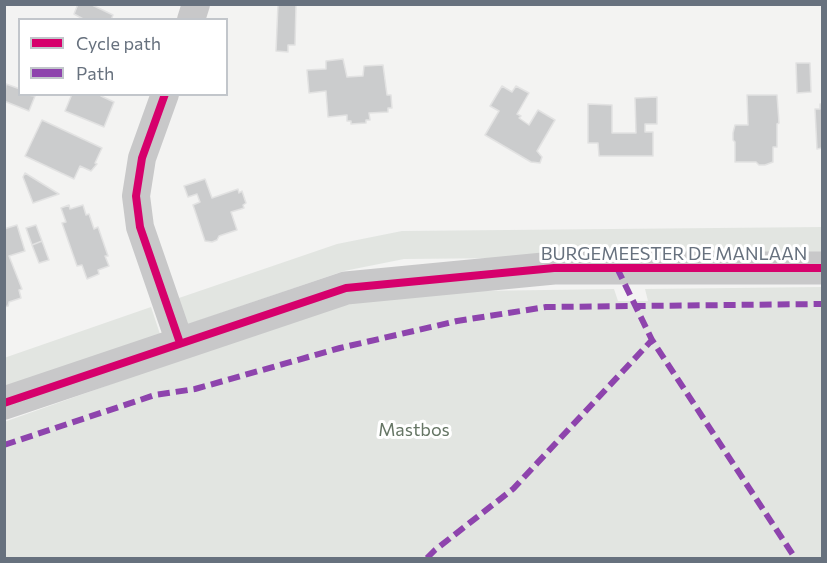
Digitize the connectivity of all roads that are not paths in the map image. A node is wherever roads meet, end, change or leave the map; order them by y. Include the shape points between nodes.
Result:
1 (164, 96) edge
2 (822, 268) edge
3 (180, 343) junction
4 (4, 403) edge

1 - 3 street via 142,158 136,196 140,227
2 - 3 street, BURGEMEESTER DE MANLAAN via 554,268 345,288
3 - 4 street, BURGEMEESTER DE MANLAAN

